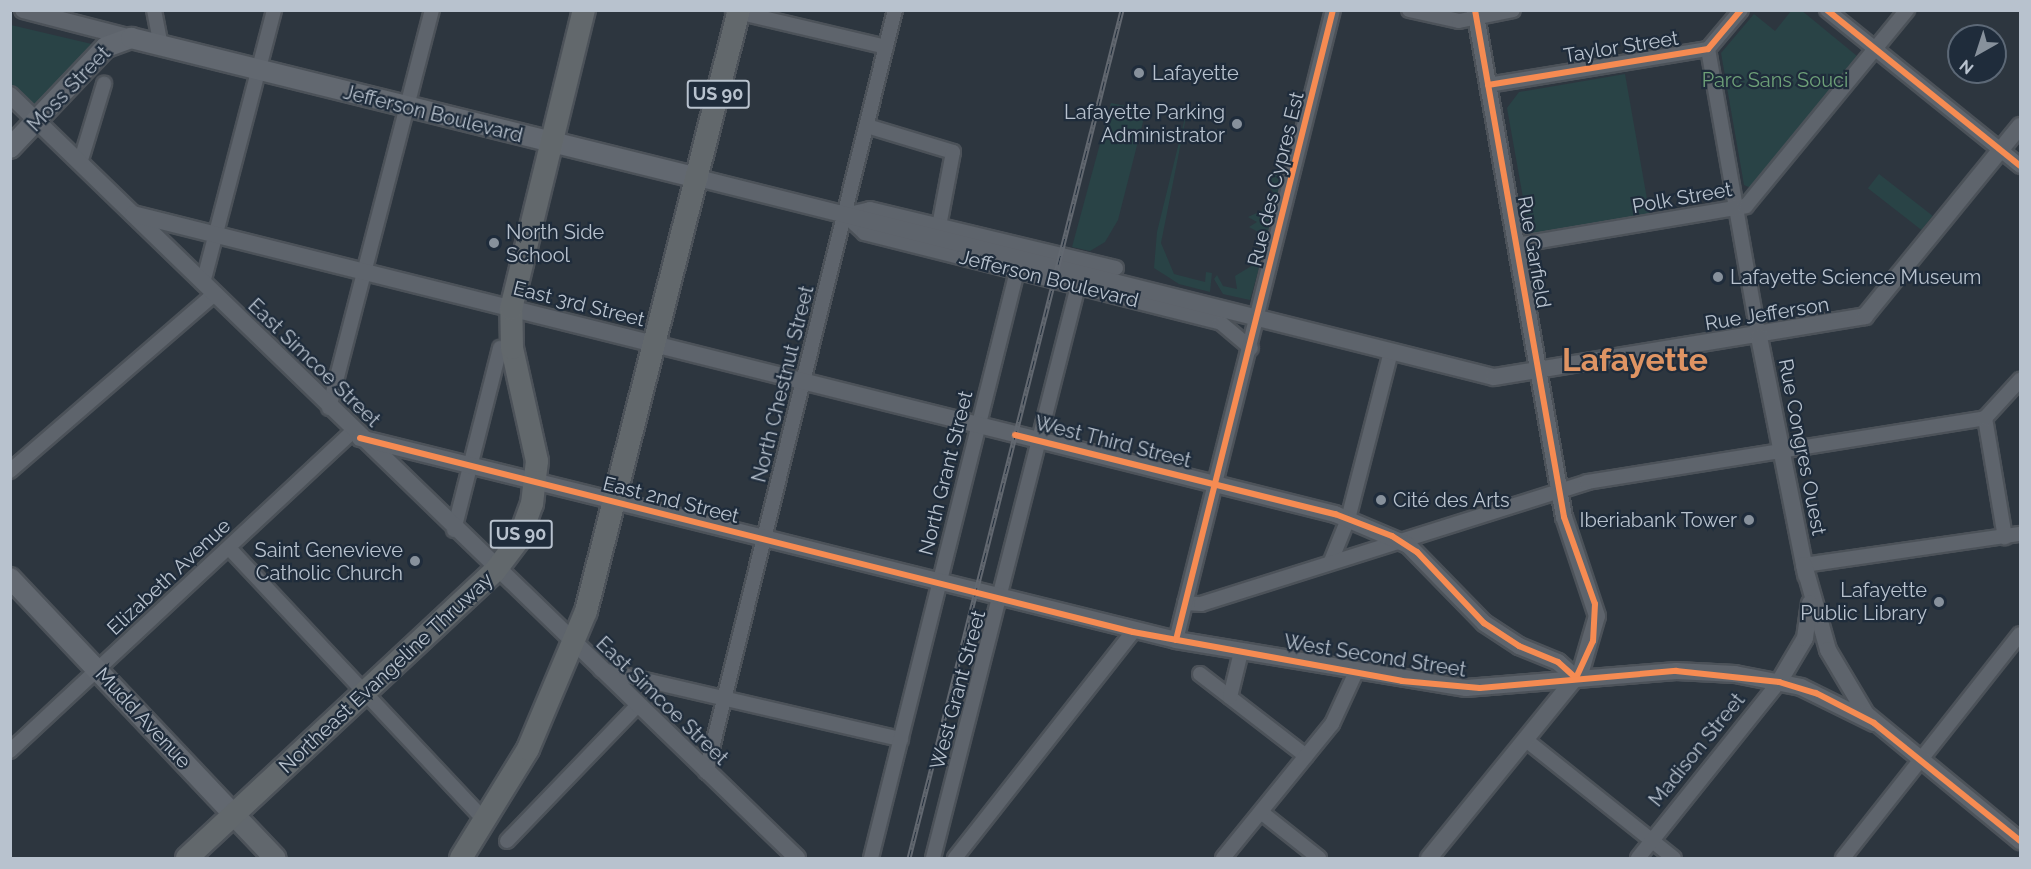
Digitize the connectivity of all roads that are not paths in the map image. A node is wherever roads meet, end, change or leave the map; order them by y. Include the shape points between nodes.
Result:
1 (23, 10) edge
2 (154, 10) edge
3 (274, 10) edge
4 (432, 10) edge
5 (584, 10) edge
6 (895, 10) edge
7 (1333, 10) edge
8 (1409, 10) edge
9 (1513, 10) edge
10 (1741, 10) edge
11 (1827, 10) edge
12 (1908, 10) edge
13 (736, 11) edge
14 (1476, 16) edge
15 (131, 38) junction
16 (161, 46) junction
17 (885, 47) junction
18 (1708, 49) junction
19 (1876, 49) junction
20 (259, 71) junction
21 (104, 84) dead end
22 (1488, 85) junction
23 (10, 95) edge
24 (406, 108) junction
25 (38, 123) junction
26 (867, 126) junction
27 (2020, 126) edge
28 (551, 143) junction
29 (10, 148) edge
30 (2001, 150) junction
31 (80, 163) junction
32 (2020, 166) edge
33 (698, 178) junction
34 (1737, 210) junction
35 (133, 214) junction
36 (845, 215) junction
37 (939, 226) junction
38 (215, 235) junction
39 (1516, 245) junction
40 (1116, 268) dead end
41 (1017, 271) junction
42 (363, 272) junction
43 (1078, 286) junction
44 (208, 289) junction
45 (511, 309) junction
46 (1258, 320) junction
47 (1759, 337) junction
48 (656, 345) junction
49 (500, 348) dead end
50 (1251, 348) junction
51 (1390, 352) junction
52 (1538, 372) junction
53 (2020, 380) edge
54 (803, 381) junction
55 (329, 408) junction
56 (1985, 418) junction
57 (978, 425) junction
58 (356, 434) junction
59 (1015, 435) joint
60 (1039, 441) junction
61 (1781, 450) junction
62 (471, 465) junction
63 (10, 471) edge
64 (536, 483) junction
65 (1214, 484) junction
66 (1560, 489) junction
67 (616, 503) junction
68 (1348, 519) junction
69 (454, 530) junction
70 (2020, 534) edge
71 (2005, 537) junction
72 (1398, 539) junction
73 (767, 540) junction
74 (228, 548) junction
75 (1331, 561) junction
76 (1804, 565) junction
77 (495, 571) junction
78 (10, 578) edge
79 (939, 584) junction
80 (975, 592) joint
81 (1002, 600) junction
82 (1185, 603) junction
83 (1133, 632) junction
84 (2020, 634) edge
85 (1176, 640) junction
86 (574, 645) junction
87 (1241, 652) junction
88 (598, 669) junction
89 (98, 670) junction
90 (1356, 672) junction
91 (1200, 674) dead end
92 (1576, 678) junction
93 (1779, 682) junction
94 (365, 693) junction
95 (1230, 697) junction
96 (724, 700) junction
97 (637, 706) junction
98 (1874, 723) junction
99 (900, 739) junction
100 (1526, 740) junction
101 (10, 751) edge
102 (1306, 756) junction
103 (1920, 760) junction
104 (706, 772) junction
105 (1261, 812) junction
106 (234, 815) junction
107 (486, 822) junction
108 (507, 841) dead end
109 (1652, 841) junction
110 (2020, 841) edge
111 (470, 855) edge
112 (187, 858) edge
113 (275, 858) edge
114 (797, 858) edge
115 (871, 858) edge
116 (933, 858) edge
117 (955, 858) edge
118 (1223, 858) edge
119 (1319, 858) edge
120 (1429, 858) edge
121 (1638, 858) edge
122 (1674, 858) edge
123 (1843, 858) edge

1 - 15 street, Jefferson Boulevard
2 - 16 street
3 - 20 street
4 - 24 street
5 - 28 highway, US 90
6 - 17 street, North Chestnut Street
7 - 46 street, Rue des Cypres Est
8 - 14 street
9 - 14 street
10 - 18 street, Taylor Street
11 - 19 street
12 - 19 street, Polk Street
13 - 17 street
13 - 33 highway, US 90
14 - 22 street, Rue Garfield
15 - 16 main road, Jefferson Boulevard
15 - 25 main road, Moss Street via 106,47
16 - 20 main road, Jefferson Boulevard
17 - 26 street, North Chestnut Street
18 - 22 street, Taylor Street
18 - 34 street
19 - 30 street
19 - 34 street, Polk Street via 1754,198
20 - 24 main road, Jefferson Boulevard
20 - 38 street
21 - 31 street
22 - 39 street, Rue Garfield
23 - 25 street, East Simcoe Street
24 - 28 main road, Jefferson Boulevard
24 - 42 street
25 - 29 main road, Moss Street
25 - 31 street, East Simcoe Street
26 - 36 street, North Chestnut Street
26 - 37 street via 953,152
27 - 30 street, Rue Jefferson
28 - 33 main road, Jefferson Boulevard
28 - 45 highway, Northeast Evangeline Thruway / US 90
30 - 32 street
30 - 47 street, Rue Jefferson via 1872,311 1854,320
31 - 35 street, East Simcoe Street
33 - 36 street, Jefferson Boulevard
33 - 48 highway, US 90
34 - 39 street, Polk Street
34 - 47 street
35 - 38 street, East 3rd Street
35 - 44 street, East Simcoe Street
36 - 37 street, Jefferson Boulevard via 870,209
36 - 41 street, Jefferson Boulevard via 864,233
36 - 46 street, Jefferson Boulevard
36 - 54 street, North Chestnut Street
37 - 40 street, Jefferson Boulevard
38 - 42 street, East 3rd Street
38 - 44 street
39 - 52 street, Rue Garfield
41 - 43 street, Jefferson Boulevard
41 - 57 street, North Grant Street
42 - 45 street, East 3rd Street
42 - 55 street
43 - 50 street, Jefferson Boulevard via 1221,323
43 - 60 street, West Grant Street
44 - 55 street, East Simcoe Street
44 - 63 street
45 - 48 street, East 3rd Street
45 - 64 highway, Northeast Evangeline Thruway / US 90 via 512,348 536,444
46 - 50 street, Rue des Cypres Est
46 - 51 street, Rue Jefferson
47 - 52 street, Rue Jefferson
47 - 61 street, Rue Congres Ouest
48 - 54 street, East 3rd Street
48 - 67 highway, US 90
49 - 62 street
50 - 65 street, Rue des Cypres Est
51 - 52 street, Rue Jefferson via 1494,377
51 - 68 street
52 - 66 street, Rue Garfield
53 - 56 street
54 - 57 street, East 3rd Street
54 - 73 street, North Chestnut Street
55 - 58 street, East Simcoe Street
56 - 61 street
56 - 71 street
57 - 59 street, East 3rd Street
57 - 79 street, North Grant Street
58 - 62 street, East 2nd Street
58 - 69 street, East Simcoe Street
58 - 74 street, Elizabeth Avenue
59 - 60 street, West Third Street
60 - 65 street, West Third Street
60 - 81 street, West Grant Street
61 - 66 street
61 - 76 street, Rue Congres Ouest
62 - 64 street, East 2nd Street
62 - 69 street
64 - 67 street, East 2nd Street
64 - 77 highway, Northeast Evangeline Thruway / US 90 via 523,531
65 - 68 street, West Third Street
65 - 82 street, Rue des Cypres Est
66 - 72 street
66 - 92 street, Rue Garfield via 1597,616 1588,657
67 - 73 street, East 2nd Street
67 - 86 highway, US 90
68 - 72 street, West Third Street
68 - 75 street
69 - 77 street, East Simcoe Street
70 - 71 street
71 - 76 street
72 - 75 street
72 - 92 street, West Third Street via 1484,623 1519,646 1558,662
73 - 79 street, East 2nd Street
73 - 96 street, North Chestnut Street
74 - 89 street, Elizabeth Avenue
74 - 94 street
75 - 82 street via 1201,604
76 - 93 street, Madison Street via 1809,622 1799,653
76 - 98 street via 1828,650
77 - 86 street, East Simcoe Street
77 - 94 highway, Northeast Evangeline Thruway / US 90
78 - 89 main road, Mudd Avenue
79 - 80 street, East 2nd Street
79 - 99 street, North Grant Street
80 - 81 street, West Second Street
81 - 83 street, West Second Street
81 - 116 street, West Grant Street
82 - 85 street, Rue des Cypres Est
83 - 85 street, West Second Street
83 - 117 street
84 - 103 street
85 - 87 street, West Second Street
86 - 88 street, East Simcoe Street
86 - 107 highway, US 90 via 542,722
87 - 90 street, West Second Street
87 - 95 street
88 - 96 street
88 - 97 street, East Simcoe Street
89 - 101 street, Elizabeth Avenue
89 - 106 main road, Mudd Avenue
90 - 92 street, West Second Street via 1466,688
90 - 102 street via 1342,710
91 - 95 street
92 - 93 street, West Second Street via 1676,671
92 - 100 street, Rue Garfield
93 - 98 street, West Second Street via 1816,693
93 - 109 street, Madison Street
94 - 106 highway, Northeast Evangeline Thruway / US 90
94 - 107 street
95 - 102 street
96 - 99 street
96 - 104 street, North Chestnut Street
97 - 104 street, East Simcoe Street
97 - 108 street
98 - 103 street
99 - 115 street, North Grant Street
100 - 109 street
100 - 120 street, Rue Garfield
102 - 105 street
103 - 110 street
103 - 123 street
104 - 114 street, East Simcoe Street
105 - 118 street
105 - 119 street
106 - 112 highway, Northeast Evangeline Thruway
106 - 113 main road, Mudd Avenue
107 - 111 highway, US 90
109 - 121 street, Madison Street
109 - 122 street

